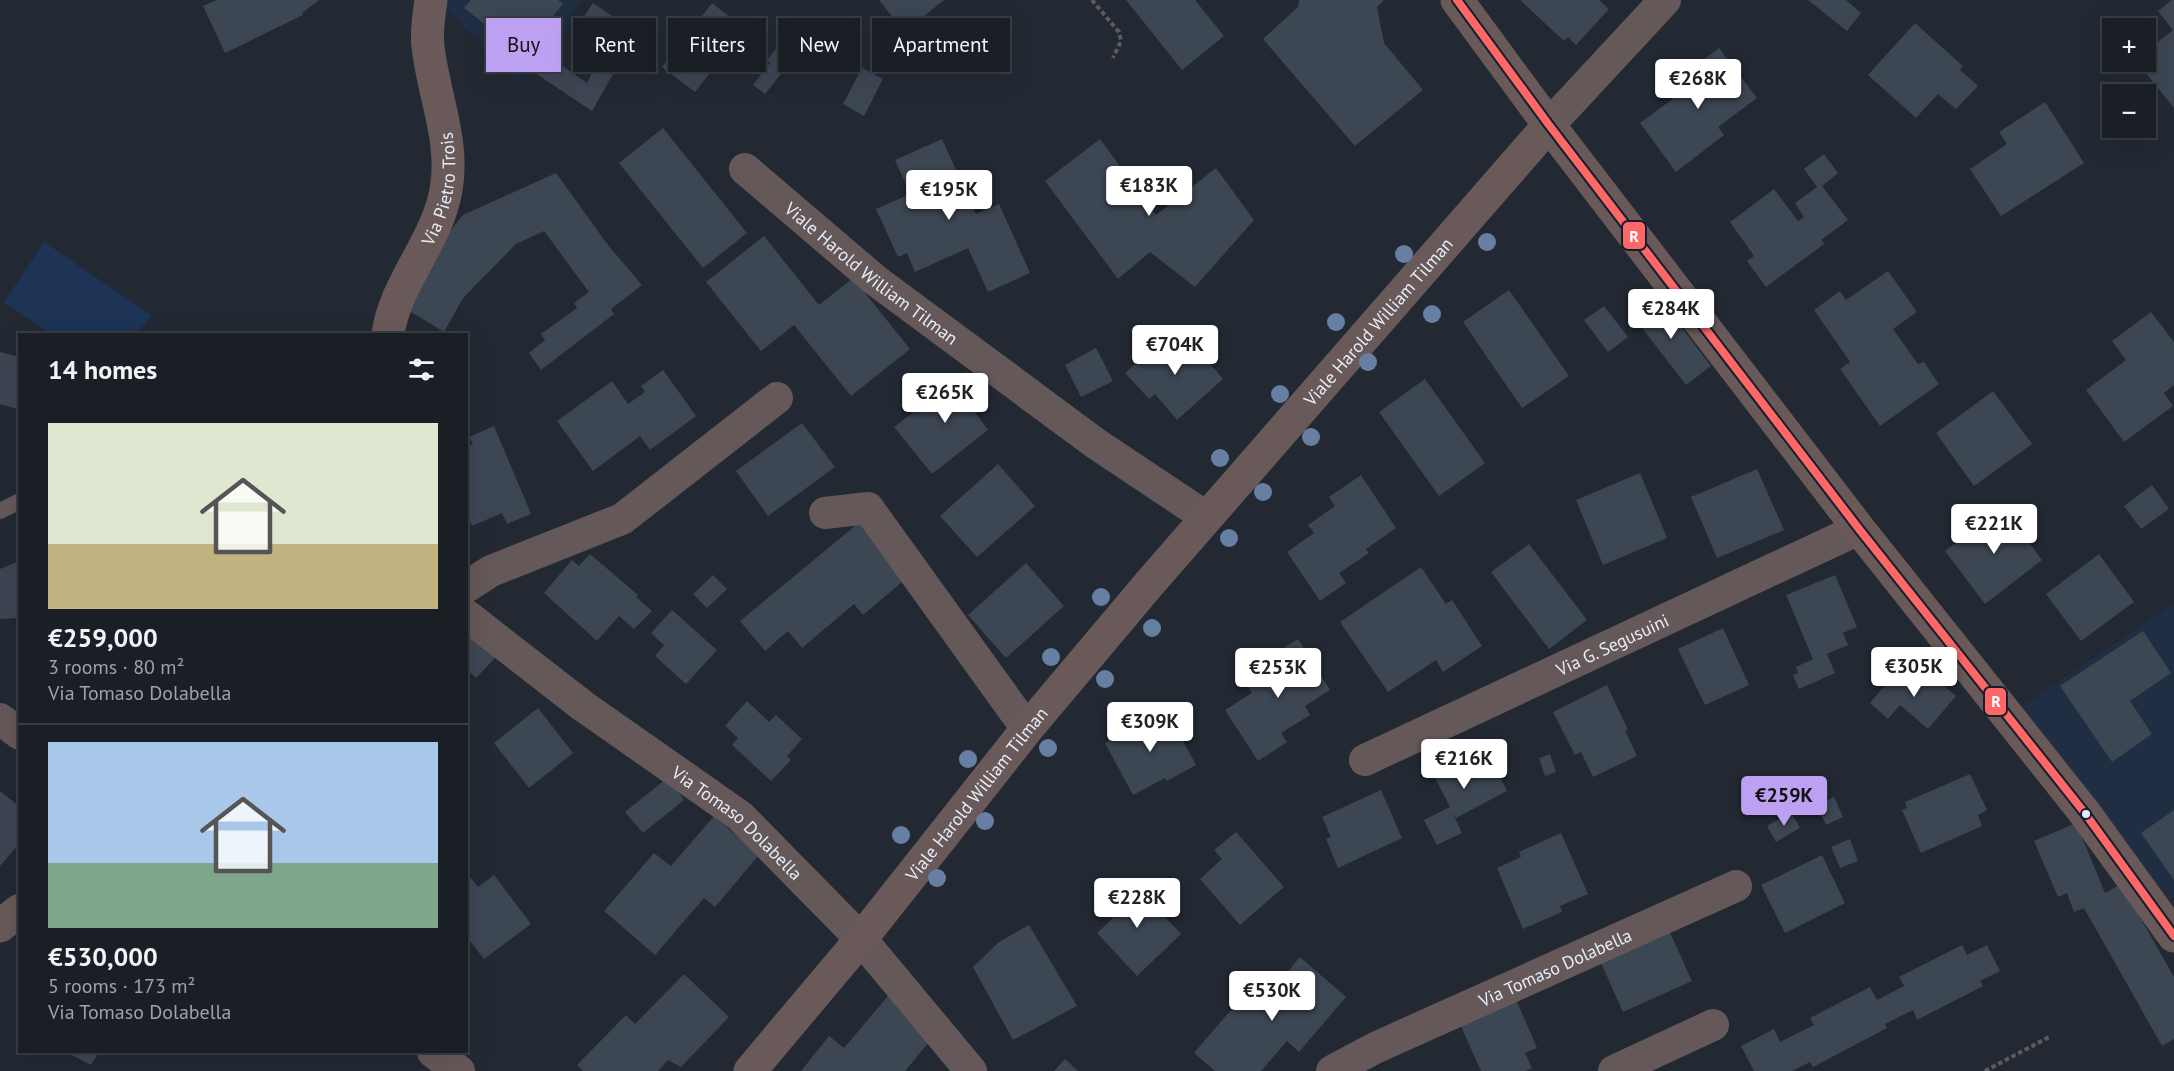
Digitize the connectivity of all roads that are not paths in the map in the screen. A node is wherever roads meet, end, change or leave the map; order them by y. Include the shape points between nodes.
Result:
1 (431, 0) edge
2 (1457, 0) edge
3 (1665, 0) edge
4 (1549, 125) junction
5 (745, 169) dead end
6 (388, 333) edge
7 (777, 398) dead end
8 (18, 502) edge
9 (0, 511) edge
10 (825, 513) dead end
11 (1206, 517) junction
12 (1859, 529) junction
13 (468, 586) edge
14 (468, 617) edge
15 (0, 719) edge
16 (1027, 729) junction
17 (18, 732) edge
18 (1365, 760) dead end
19 (1736, 886) dead end
20 (18, 912) edge
21 (0, 926) edge
22 (2174, 936) edge
23 (861, 939) junction
24 (1713, 1025) dead end
25 (434, 1053) edge
26 (1381, 1059) edge
27 (459, 1071) edge
28 (750, 1071) edge
29 (971, 1071) edge
30 (1332, 1071) edge
31 (1614, 1071) edge

1 - 6 street, Via Pietro Trois via 428,43 446,136 446,191 440,214 396,305
2 - 4 street
3 - 4 street
4 - 11 street, Viale Harold William Tilman
4 - 12 street
5 - 11 street, Viale Harold William Tilman via 875,280 1095,443
7 - 13 street via 622,519 491,571
8 - 9 lane
10 - 16 street via 868,508
11 - 16 street, Viale Harold William Tilman
12 - 18 street, Via G. Segusuini
12 - 22 street via 2084,812
14 - 23 street, Via Tomaso Dolabella via 583,706 740,816
15 - 17 street
16 - 23 street, Viale Harold William Tilman
19 - 26 street, Via Tomaso Dolabella
20 - 21 street
23 - 28 street, Viale Harold William Tilman
23 - 29 street, Via Tomaso Dolabella
24 - 31 street
25 - 27 street
26 - 30 street, Via Tomaso Dolabella

